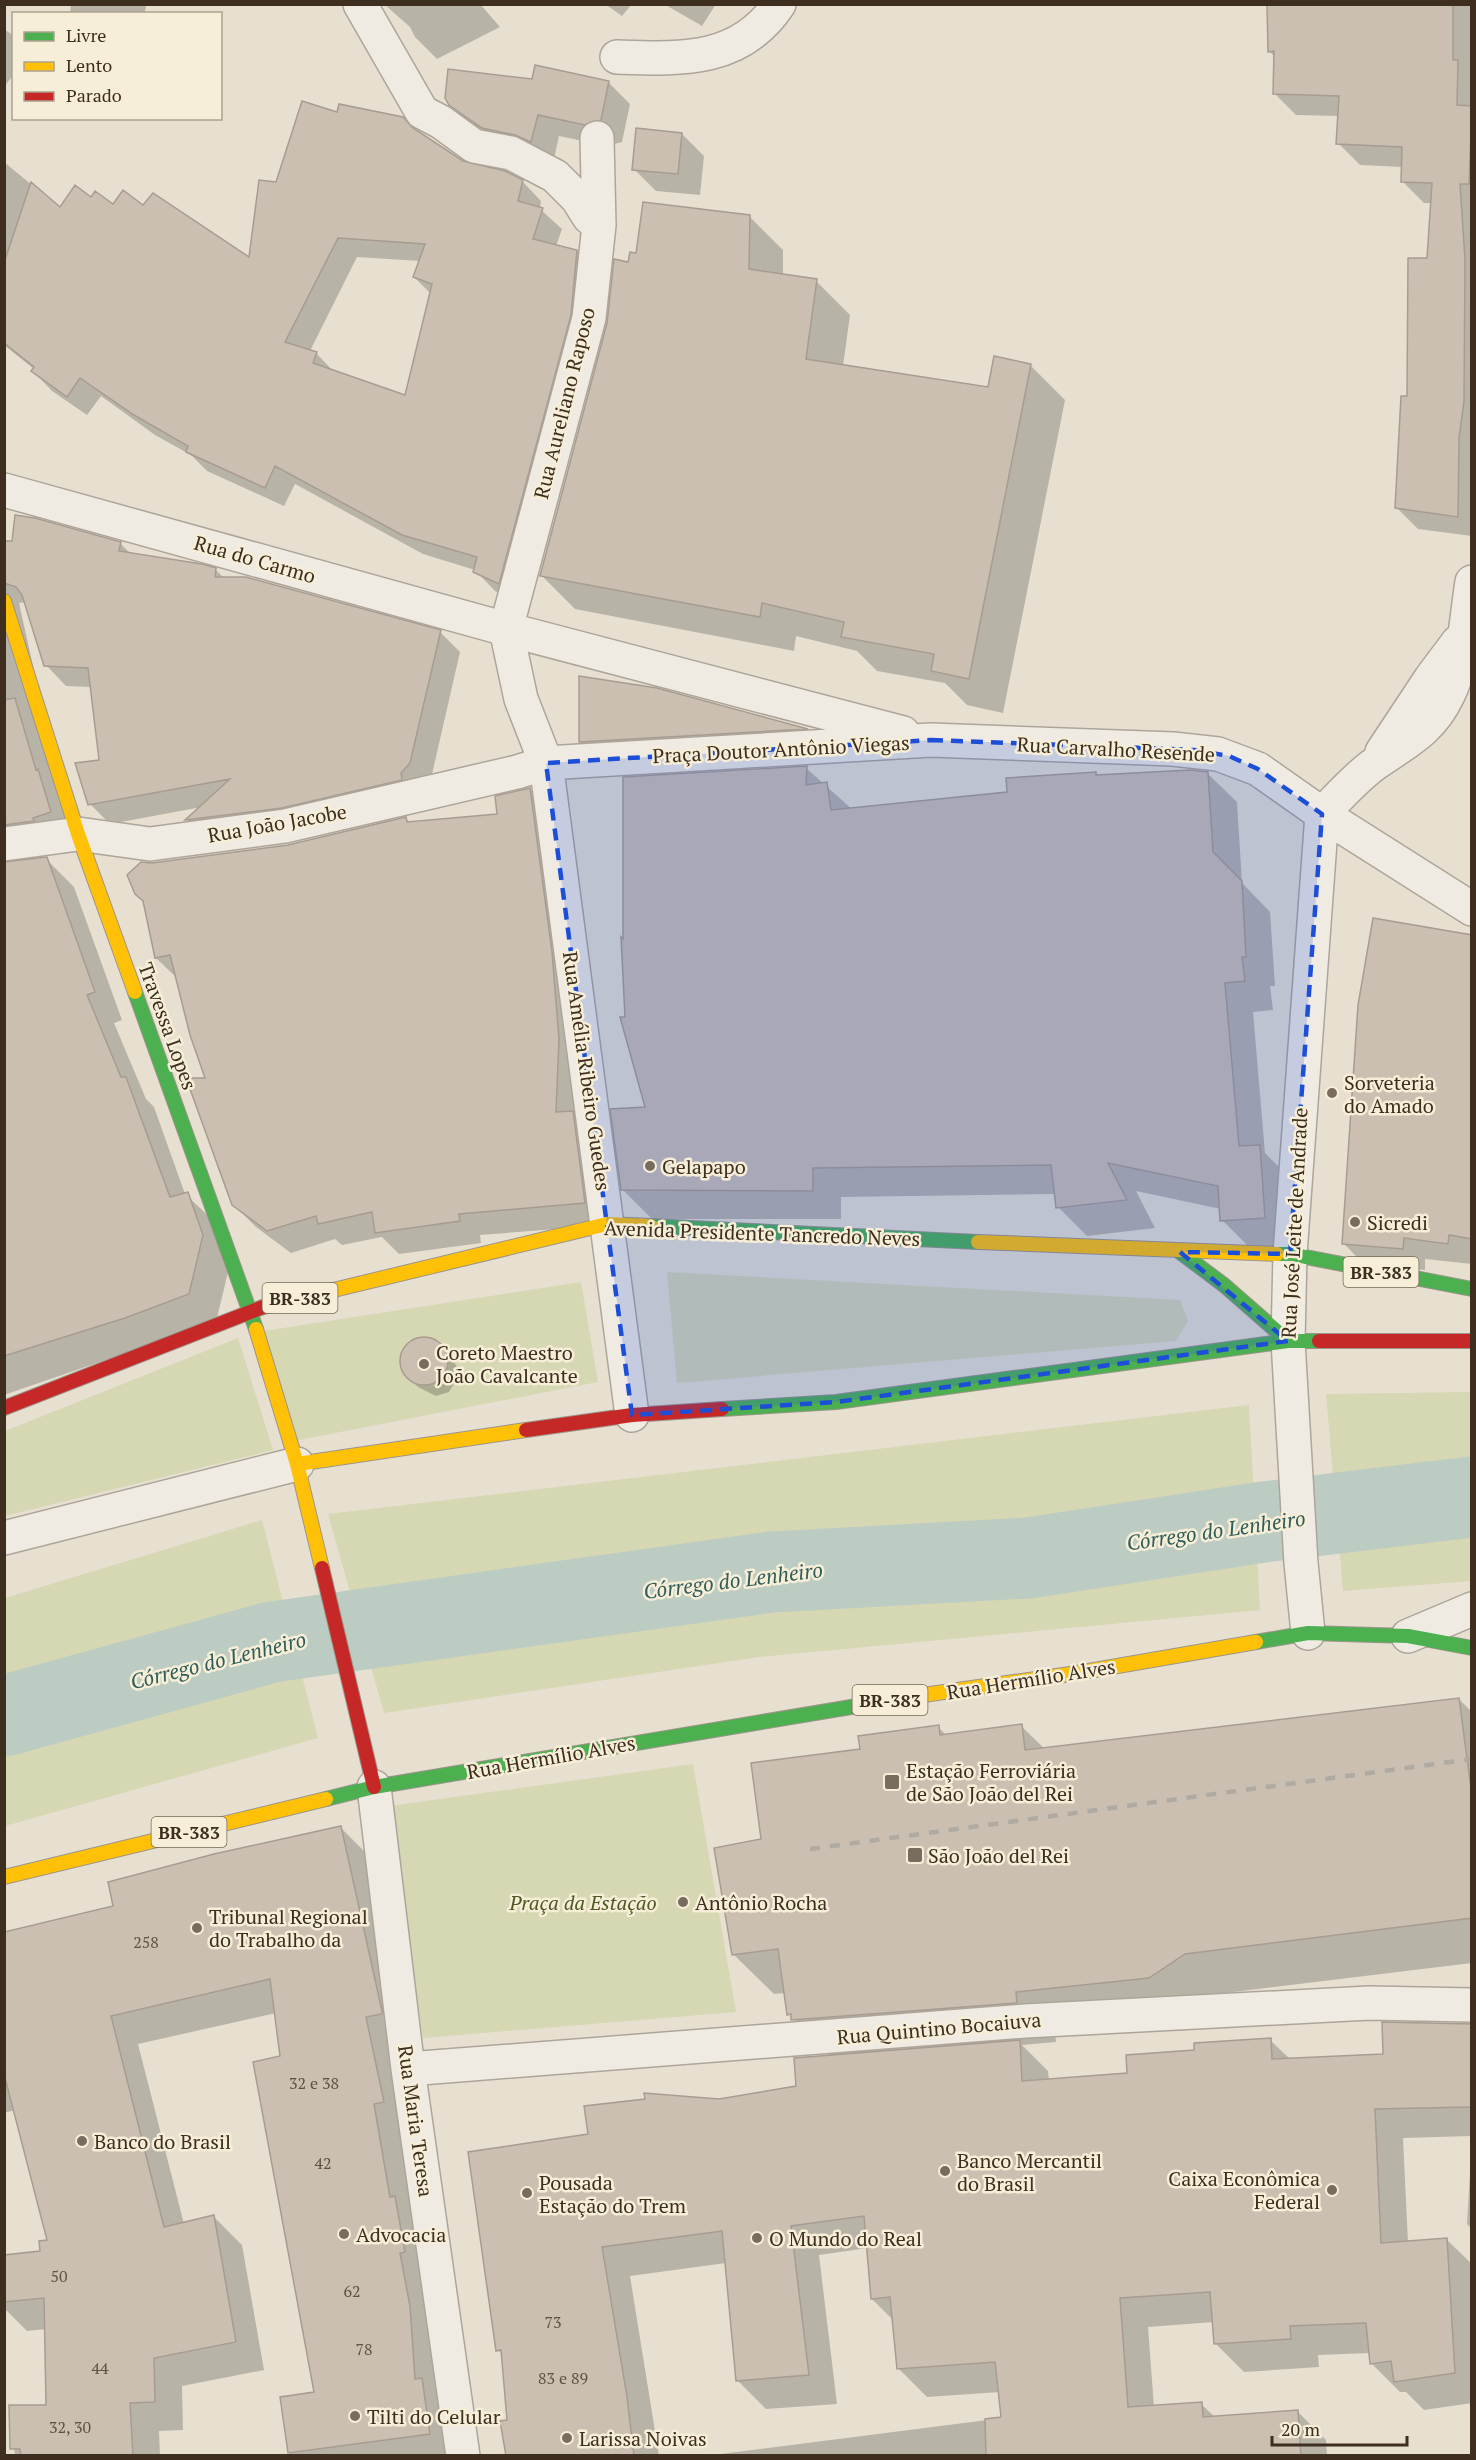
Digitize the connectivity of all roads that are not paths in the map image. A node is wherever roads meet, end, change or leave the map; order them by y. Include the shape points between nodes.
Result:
1 (360, 4) edge
2 (779, 4) edge
3 (617, 57) dead end
4 (597, 138) dead end
5 (599, 225) junction
6 (4, 490) edge
7 (1472, 582) edge
8 (4, 601) edge
9 (506, 629) junction
10 (932, 740) junction
11 (546, 763) junction
12 (1322, 814) junction
13 (78, 834) junction
14 (4, 844) edge
15 (1472, 909) edge
16 (607, 1224) junction
17 (1180, 1252) junction
18 (1290, 1254) junction
19 (1472, 1289) edge
20 (249, 1310) junction
21 (1472, 1341) edge
22 (1288, 1349) junction
23 (4, 1408) edge
24 (632, 1415) junction
25 (297, 1464) junction
26 (4, 1538) edge
27 (1472, 1610) edge
28 (1308, 1633) junction
29 (1408, 1636) junction
30 (1472, 1648) edge
31 (374, 1787) junction
32 (4, 1877) edge
33 (1472, 2005) edge
34 (408, 2069) junction
35 (463, 2456) edge

1 - 5 street via 422,112 474,146 511,153 555,176
2 - 3 street via 760,28 724,50 695,56
4 - 5 street, Rua Aureliano Raposo
5 - 9 street, Rua Aureliano Raposo via 589,318
6 - 9 street, Rua do Carmo
7 - 12 street via 1454,683 1441,709 1417,737 1375,764
8 - 13 main road, Travessa Lopes
9 - 10 street, Praça Doutor Antônio Viegas
9 - 11 street via 520,699
10 - 11 street, Praça Doutor Antônio Viegas
10 - 12 street, Rua Carvalho Resende via 1218,754 1258,769
11 - 13 street, Rua João Jacobe via 285,826 150,844
11 - 16 street, Rua Amélia Ribeiro Guedes
12 - 15 street, Rua Carvalho Resende
12 - 18 street, Rua José Leite de Andrade
13 - 14 street, Rua João Jacobe
13 - 20 main road, Travessa Lopes
16 - 17 main road, Avenida Presidente Tancredo Neves / BR-383
16 - 20 main road, Avenida Presidente Tancredo Neves / BR-383
16 - 24 street, Rua Amélia Ribeiro Guedes
17 - 18 main road, Avenida Presidente Tancredo Neves / BR-383
17 - 22 main road via 1224,1285
18 - 19 main road, Avenida Presidente Tancredo Neves / BR-383
18 - 22 street, Rua José Leite de Andrade
20 - 23 main road, Avenida Presidente Tancredo Neves / BR-383
20 - 25 main road, Travessa Lopes
21 - 22 main road
22 - 24 main road via 836,1402
22 - 28 street, Rua José Leite de Andrade
24 - 25 main road
25 - 26 street
25 - 31 main road, Travessa Lopes
27 - 29 street, Rua Hermílio Alves
28 - 29 main road, Rua Hermílio Alves / BR-383
28 - 31 main road, Rua Hermílio Alves / BR-383
29 - 30 main road, BR-383
31 - 32 main road, BR-383
31 - 34 street, Rua Maria Teresa
33 - 34 street, Rua Quintino Bocaiuva via 1368,2003 1025,2021
34 - 35 street, Rua Maria Teresa

